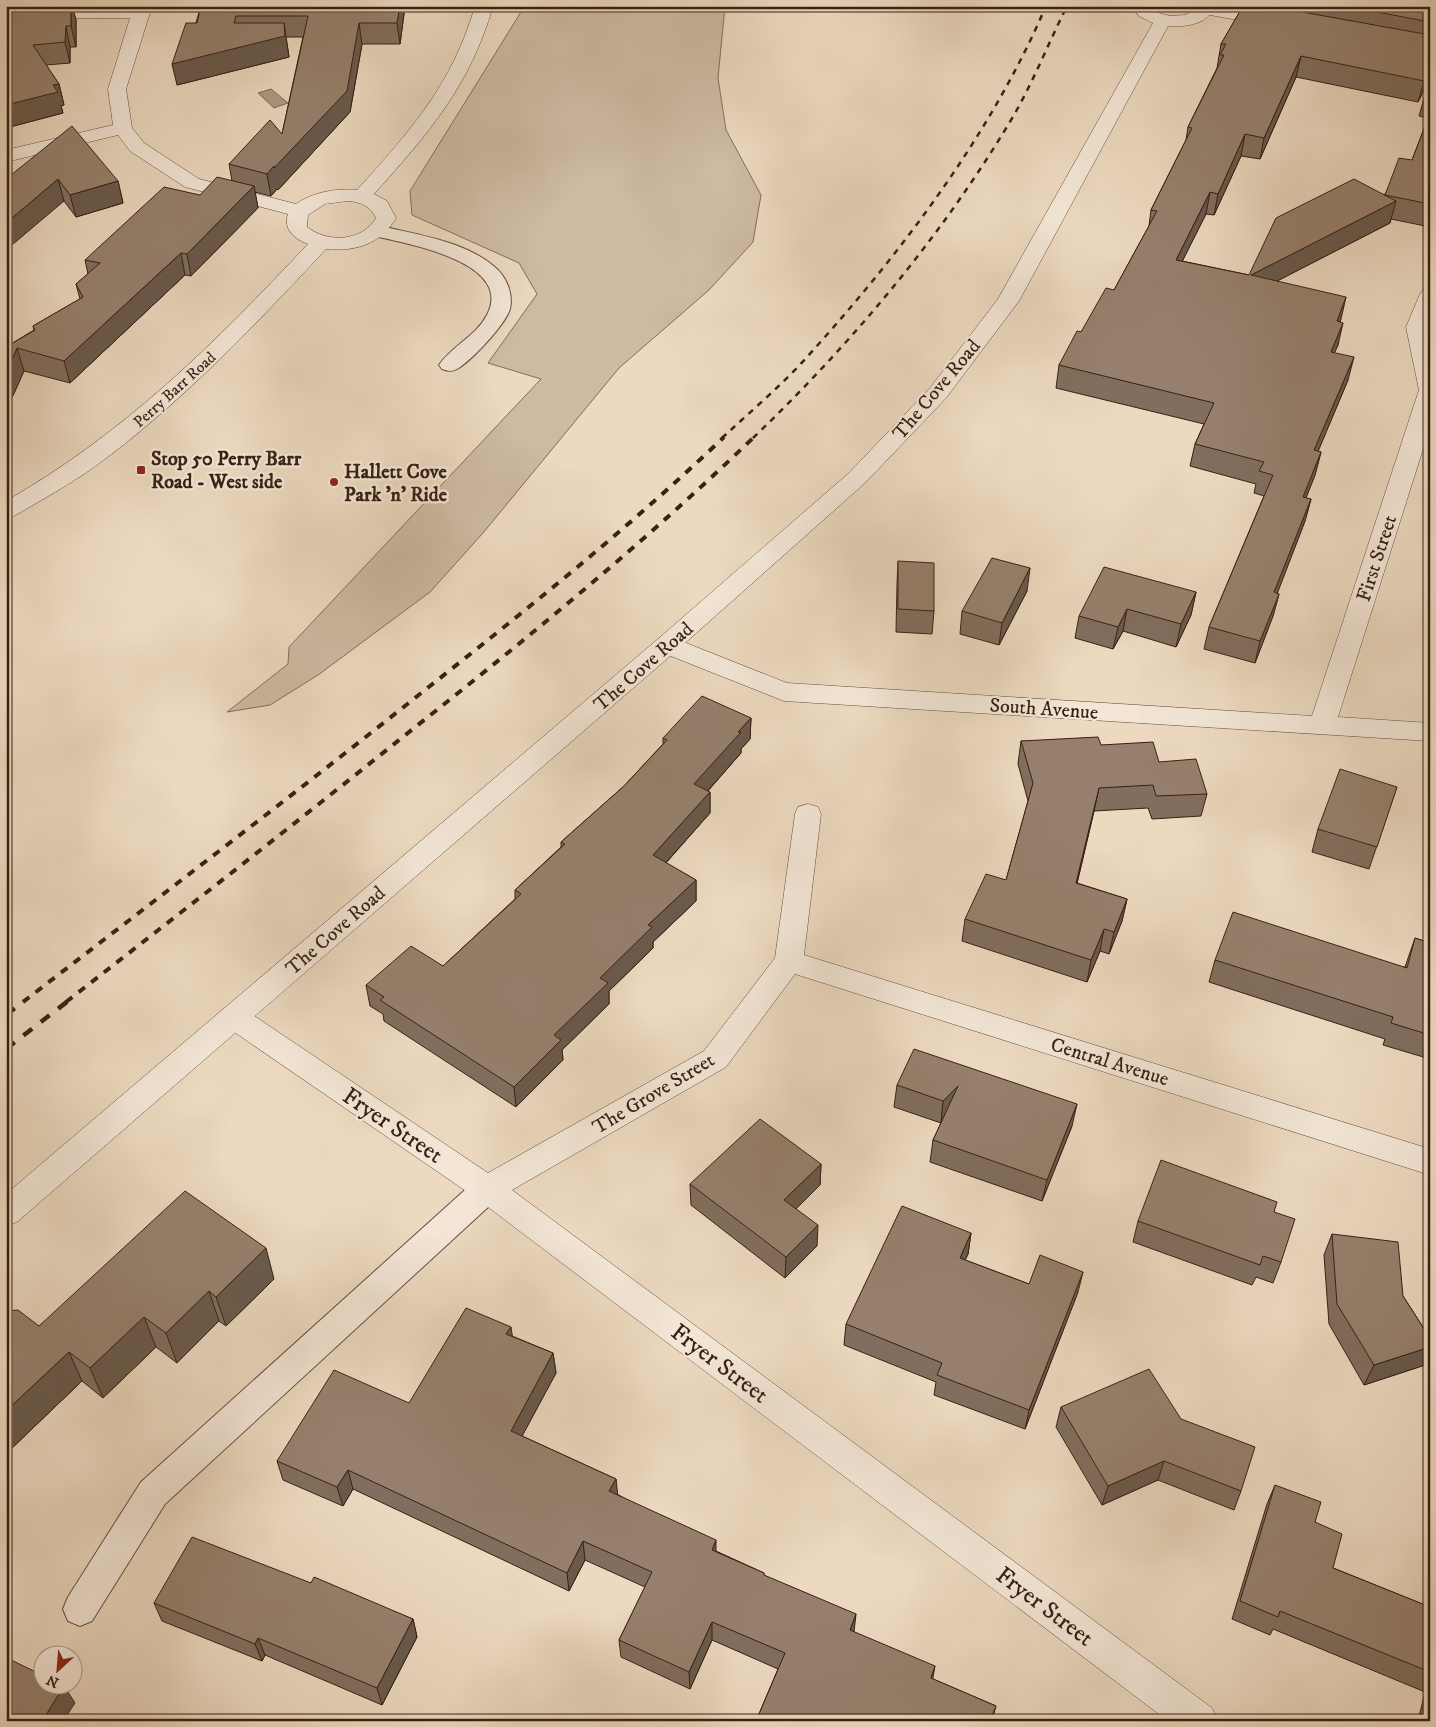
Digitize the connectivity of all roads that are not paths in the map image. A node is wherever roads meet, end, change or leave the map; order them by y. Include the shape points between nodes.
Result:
1 (484, 6) edge
2 (1140, 6) edge
3 (1205, 8) edge
4 (142, 9) edge
5 (6, 14) edge
6 (1163, 20) junction
7 (1293, 25) edge
8 (123, 128) junction
9 (6, 156) edge
10 (362, 196) junction
11 (301, 211) junction
12 (377, 231) junction
13 (321, 242) junction
14 (1430, 294) edge
15 (449, 365) dead end
16 (1430, 391) edge
17 (6, 511) edge
18 (668, 645) junction
19 (1322, 726) junction
20 (1430, 732) edge
21 (808, 814) dead end
22 (789, 961) junction
23 (234, 1017) junction
24 (1430, 1162) edge
25 (487, 1189) junction
26 (6, 1213) edge
27 (80, 1608) dead end
28 (1199, 1721) edge

1 - 10 street via 470,53 456,81 410,143
2 - 6 street via 1145,13
3 - 6 street via 1191,20
3 - 7 street
4 - 5 street
4 - 8 street via 117,89
6 - 18 street, The Cove Road via 1008,300 938,394 857,478
8 - 9 street
8 - 11 street via 137,147 192,183
10 - 11 street via 321,199
10 - 12 street via 385,211 386,218
11 - 13 street via 296,218 296,226 305,235
12 - 13 street via 346,243
12 - 15 lane via 453,251 481,265 497,282 500,308 494,320
13 - 17 street, Perry Barr Road via 193,376 103,450
14 - 16 street, First Street via 1417,327
16 - 19 street, First Street
18 - 19 street, South Avenue via 784,692
18 - 23 street, The Cove Road
19 - 20 street, South Avenue
21 - 22 street, The Grove Street
22 - 24 street, Central Avenue
22 - 25 street, The Grove Street via 715,1059
23 - 25 street, Fryer Street
23 - 26 street, The Cove Road
25 - 27 lane via 153,1493
25 - 28 street, Fryer Street

